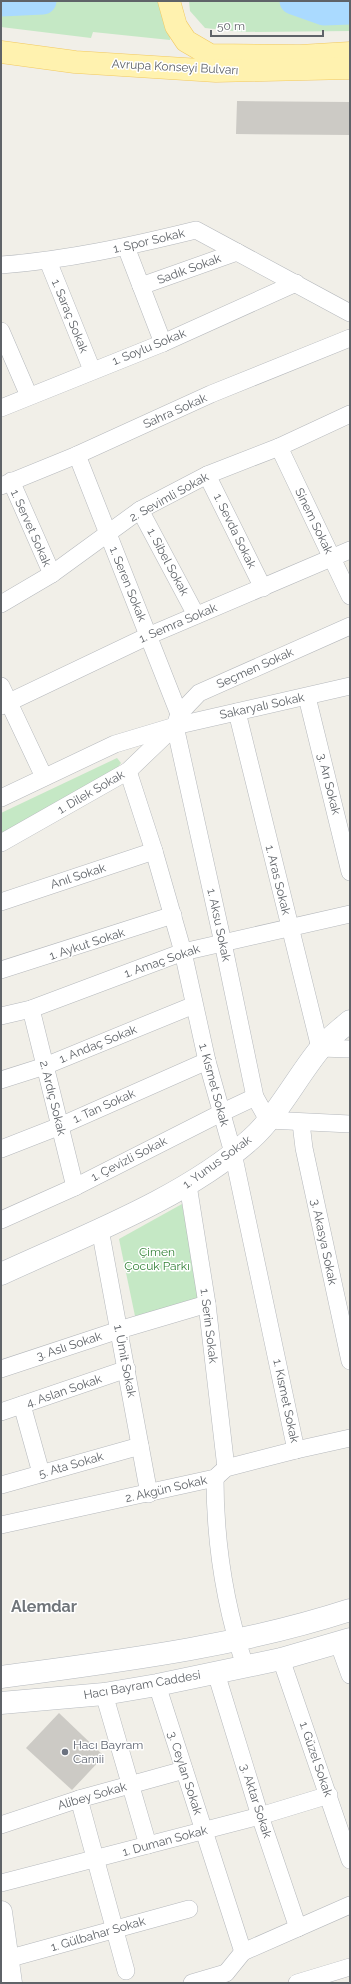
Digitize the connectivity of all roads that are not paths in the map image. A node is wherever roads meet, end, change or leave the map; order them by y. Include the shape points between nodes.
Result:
1 (169, 1) edge
2 (1, 52) edge
3 (350, 53) edge
4 (350, 68) edge
5 (126, 247) junction
6 (237, 252) junction
7 (48, 261) junction
8 (1, 265) edge
9 (296, 283) junction
10 (141, 286) junction
11 (350, 313) edge
12 (1, 331) edge
13 (350, 338) edge
14 (163, 343) junction
15 (92, 370) junction
16 (29, 396) junction
17 (1, 408) edge
18 (349, 419) edge
19 (279, 447) junction
20 (77, 455) junction
21 (207, 475) junction
22 (6, 484) edge
23 (140, 510) junction
24 (108, 533) junction
25 (350, 550) edge
26 (332, 558) junction
27 (52, 574) junction
28 (263, 588) junction
29 (350, 596) edge
30 (1, 604) edge
31 (196, 615) junction
32 (350, 626) edge
33 (148, 636) junction
34 (1, 686) edge
35 (350, 688) edge
36 (307, 697) junction
37 (5, 704) edge
38 (237, 712) junction
39 (177, 720) junction
40 (128, 771) junction
41 (44, 777) junction
42 (1, 798) edge
43 (1, 843) edge
44 (154, 851) junction
45 (350, 872) edge
46 (1, 902) edge
47 (350, 914) edge
48 (173, 915) junction
49 (290, 928) junction
50 (223, 943) junction
51 (183, 952) junction
52 (1, 970) edge
53 (194, 1005) junction
54 (31, 1009) junction
55 (1, 1016) edge
56 (350, 1021) edge
57 (320, 1048) junction
58 (350, 1049) edge
59 (206, 1061) junction
60 (45, 1066) junction
61 (1, 1080) edge
62 (255, 1097) junction
63 (221, 1113) junction
64 (268, 1120) junction
65 (301, 1123) junction
66 (350, 1124) edge
67 (60, 1126) junction
68 (1, 1149) edge
69 (233, 1153) junction
70 (188, 1185) junction
71 (75, 1187) junction
72 (1, 1220) edge
73 (100, 1229) junction
74 (1, 1274) edge
75 (207, 1304) junction
76 (119, 1330) junction
77 (350, 1361) edge
78 (1, 1369) edge
79 (127, 1369) junction
80 (22, 1405) junction
81 (1, 1412) edge
82 (350, 1438) edge
83 (140, 1446) junction
84 (296, 1450) junction
85 (42, 1473) junction
86 (221, 1473) junction
87 (1, 1485) edge
88 (149, 1494) junction
89 (1, 1525) edge
90 (350, 1610) edge
91 (237, 1640) junction
92 (344, 1640) edge
93 (281, 1659) junction
94 (245, 1666) junction
95 (216, 1673) junction
96 (350, 1674) edge
97 (1, 1677) edge
98 (157, 1685) junction
99 (104, 1694) junction
100 (1, 1703) edge
101 (184, 1770) junction
102 (130, 1785) junction
103 (328, 1795) junction
104 (79, 1799) junction
105 (260, 1816) junction
106 (1, 1825) edge
107 (204, 1830) junction
108 (148, 1845) junction
109 (96, 1859) junction
110 (350, 1860) edge
111 (1, 1883) edge
112 (350, 1905) edge
113 (189, 1909) dead end
114 (1, 1912) edge
115 (114, 1928) junction
116 (298, 1928) junction
117 (243, 1952) junction
118 (4, 1954) edge
119 (350, 1967) edge
120 (126, 1971) dead end
121 (227, 1978) edge
122 (11, 1983) edge
123 (192, 1983) edge
124 (297, 1983) edge

1 - 3 main road via 176,26 186,41 210,55 300,56
2 - 4 main road, Avrupa Konseyi Bulvarı via 75,62 216,71
5 - 6 street, 1. Spor Sokak via 196,230
5 - 7 street, 1. Spor Sokak
5 - 10 street, Sadık Sokak
6 - 9 street, 1. Spor Sokak
6 - 10 street, Sadık Sokak
7 - 8 street, 1. Spor Sokak
7 - 15 street, 1. Saraç Sokak
9 - 11 street, 1. Spor Sokak
9 - 14 street, 1. Soylu Sokak
10 - 14 street, Sadık Sokak
12 - 16 street
13 - 20 street, Sahra Sokak via 211,394
14 - 15 street, 1. Soylu Sokak
15 - 16 street, 1. Soylu Sokak
16 - 17 street, 1. Soylu Sokak
18 - 19 street, 2. Sevimli Sokak
19 - 21 street, 2. Sevimli Sokak
19 - 26 street, Sinem Sokak
20 - 22 street, Sahra Sokak
20 - 24 street, 1. Seren Sokak
21 - 23 street, 2. Sevimli Sokak
21 - 28 street, 1. Sevda Sokak
22 - 27 street, 1. Servet Sokak
23 - 24 street, 2. Sevimli Sokak
23 - 31 street, 1. Sibel Sokak
24 - 27 street, 2. Sevimli Sokak
24 - 33 street, 1. Seren Sokak
25 - 26 street, 1. Semra Sokak
26 - 28 street, 1. Semra Sokak
26 - 29 street, Sinem Sokak
27 - 30 street, 2. Sevimli Sokak
28 - 31 street, 1. Semra Sokak
31 - 33 street, 1. Semra Sokak
32 - 39 street, Seçmen Sokak via 199,693
33 - 37 street, 1. Semra Sokak
33 - 39 street, 1. Seren Sokak
34 - 37 street
35 - 36 street, Sakaryalı Sokak
36 - 38 street, Sakaryalı Sokak
36 - 45 street, 3. Arı Sokak
37 - 41 street
38 - 39 street, Sakaryalı Sokak
38 - 49 street, 1. Aras Sokak
39 - 40 street, 1. Dilek Sokak
39 - 41 street via 115,744
39 - 50 street, 1. Aksu Sokak
40 - 43 street, 1. Dilek Sokak
40 - 44 street, 1. Kısmet Sokak
41 - 42 street
44 - 46 street, Anıl Sokak
44 - 48 street, 1. Kısmet Sokak
47 - 49 street, 1. Amaç Sokak
48 - 51 street, 1. Kısmet Sokak
48 - 52 street, 1. Aykut Sokak
49 - 50 street, 1. Amaç Sokak
49 - 57 street, 1. Aras Sokak
50 - 51 street, 1. Amaç Sokak
50 - 62 street, 1. Aksu Sokak
51 - 53 street, 1. Kısmet Sokak
51 - 54 street, 1. Amaç Sokak
53 - 59 street, 1. Kısmet Sokak
53 - 60 street, 1. Andaç Sokak
54 - 55 street, 1. Amaç Sokak
54 - 60 street, 2. Ardıç Sokak
56 - 57 main road, 1. Yunus Sokak
57 - 58 street
57 - 64 main road, 1. Yunus Sokak
59 - 63 street, 1. Kısmet Sokak
59 - 67 street, 1. Tan Sokak
60 - 61 street, 1. Andaç Sokak
60 - 67 street, 2. Ardıç Sokak
62 - 63 street, 1. Çevizli Sokak
62 - 64 street, 1. Aksu Sokak
63 - 69 street, 1. Kısmet Sokak
63 - 71 street, 1. Çevizli Sokak
64 - 65 street
64 - 69 main road, 1. Yunus Sokak via 252,1138
65 - 66 street
65 - 77 street, 3. Akasya Sokak via 304,1148
67 - 68 street, 1. Tan Sokak
67 - 71 street, 2. Ardıç Sokak
69 - 70 main road, 1. Yunus Sokak
69 - 84 street, 1. Kısmet Sokak
70 - 73 main road, 1. Yunus Sokak
70 - 75 street, 1. Serin Sokak
71 - 72 street, 1. Çevizli Sokak
73 - 74 main road, 1. Yunus Sokak
73 - 76 street, 1. Ümit Sokak
75 - 76 street, 3. Aslı Sokak
75 - 86 street, 1. Serin Sokak
76 - 78 street, 3. Aslı Sokak
76 - 79 street, 1. Ümit Sokak
79 - 80 street, 4. Aslan Sokak
79 - 83 street, 1. Ümit Sokak
80 - 81 street, 4. Aslan Sokak
80 - 85 street
82 - 84 street, 2. Akgün Sokak
83 - 85 street, 5. Ata Sokak
83 - 88 street, 1. Ümit Sokak
84 - 86 street, 2. Akgün Sokak
85 - 87 street, 5. Ata Sokak
86 - 88 street, 2. Akgün Sokak
86 - 91 street, 1. Serin Sokak via 215,1514 221,1561
88 - 89 street, 2. Akgün Sokak
90 - 91 main road via 308,1624
91 - 94 street, 1. Serin Sokak
91 - 97 main road via 158,1656
92 - 93 main road, Hacı Bayram Caddesi
92 - 96 street
93 - 94 main road, Hacı Bayram Caddesi
93 - 103 street, 1. Güzel Sokak
94 - 95 main road, Hacı Bayram Caddesi
95 - 98 main road, Hacı Bayram Caddesi
95 - 105 street, 3. Aktar Sokak
98 - 99 main road, Hacı Bayram Caddesi
98 - 101 street, 3. Ceylan Sokak
99 - 100 main road, Hacı Bayram Caddesi
99 - 102 street
101 - 102 street, Alibey Sokak
101 - 107 street, 3. Ceylan Sokak
102 - 104 street, Alibey Sokak
102 - 108 street
103 - 105 street, 1. Duman Sokak
103 - 110 street, 1. Güzel Sokak
104 - 106 street, Alibey Sokak
104 - 109 street
105 - 107 street, 1. Duman Sokak
105 - 116 street, 3. Aktar Sokak
107 - 108 street, 1. Duman Sokak
107 - 117 street, 3. Ceylan Sokak
108 - 109 street, 1. Duman Sokak
109 - 111 street, 1. Duman Sokak
109 - 115 street
112 - 116 street
113 - 115 street, 1. Gülbahar Sokak
114 - 118 main road
115 - 118 street, 1. Gülbahar Sokak
115 - 120 street
116 - 117 street
117 - 121 street
118 - 122 main road
119 - 124 street
121 - 123 street

